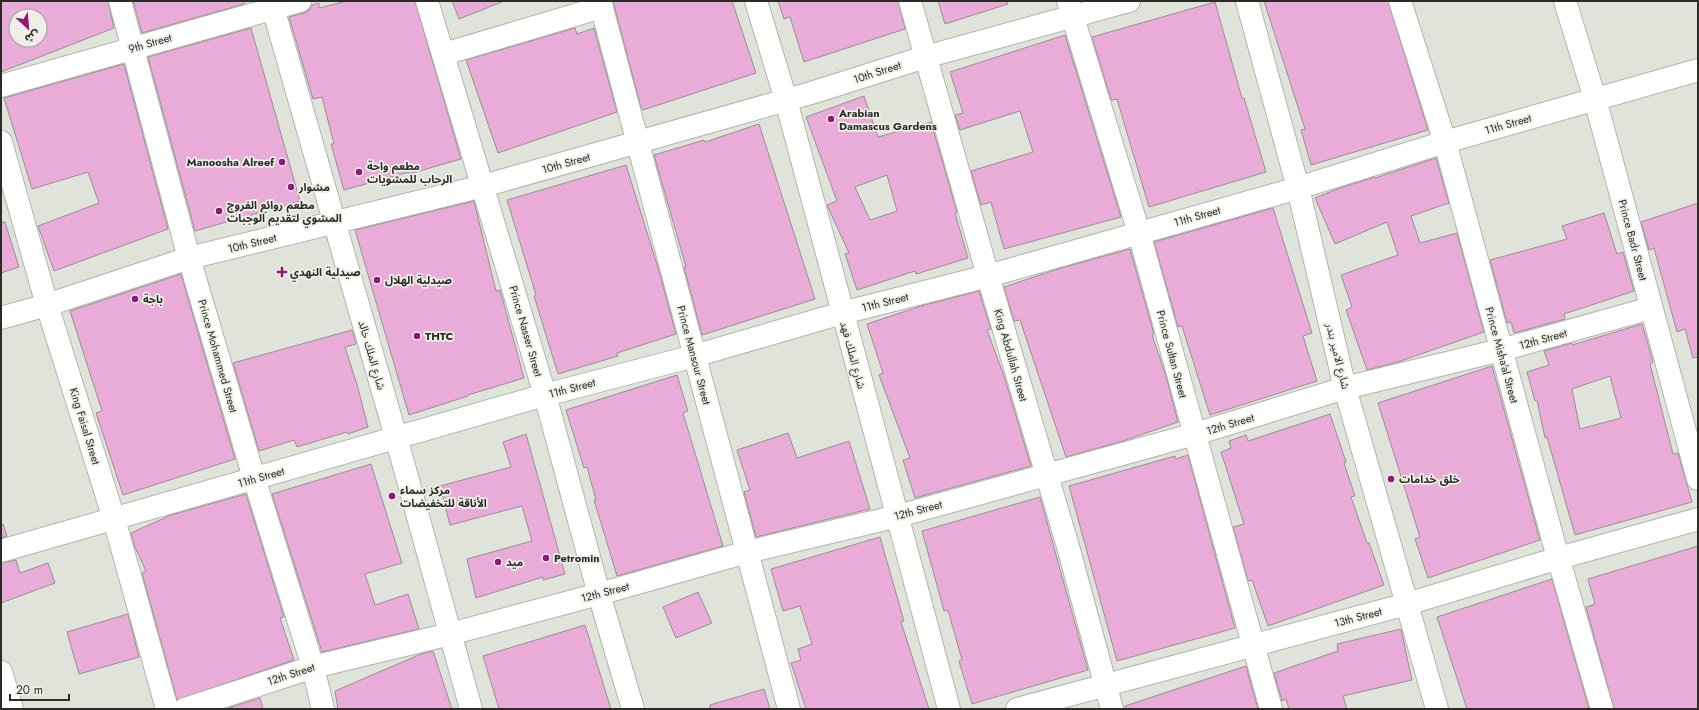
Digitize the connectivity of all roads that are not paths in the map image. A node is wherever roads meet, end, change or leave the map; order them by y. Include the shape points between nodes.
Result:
1 (120, 1) edge
2 (300, 1) edge
3 (427, 1) edge
4 (756, 1) edge
5 (910, 1) edge
6 (1129, 1) edge
7 (1247, 1) edge
8 (1400, 1) edge
9 (1565, 1) edge
10 (601, 4) edge
11 (272, 5) edge
12 (1071, 9) edge
13 (134, 48) junction
14 (444, 54) junction
15 (925, 57) junction
16 (1698, 70) edge
17 (1, 86) edge
18 (1595, 99) junction
19 (786, 100) junction
20 (1, 142) edge
21 (637, 142) junction
22 (1445, 142) junction
23 (483, 186) junction
24 (1298, 188) junction
25 (333, 224) junction
26 (1139, 233) junction
27 (189, 258) junction
28 (988, 276) junction
29 (47, 305) junction
30 (1651, 308) junction
31 (842, 313) junction
32 (1, 318) edge
33 (1501, 350) junction
34 (694, 356) junction
35 (1345, 388) junction
36 (545, 395) junction
37 (1195, 434) junction
38 (396, 437) junction
39 (1047, 476) junction
40 (254, 478) junction
41 (1698, 479) edge
42 (898, 516) junction
43 (114, 519) junction
44 (1698, 519) edge
45 (1, 551) edge
46 (747, 552) junction
47 (1559, 558) junction
48 (599, 594) junction
49 (1407, 604) junction
50 (450, 634) junction
51 (1253, 644) junction
52 (313, 667) junction
53 (1, 672) edge
54 (1105, 685) junction
55 (12, 709) edge
56 (167, 709) edge
57 (185, 709) edge
58 (323, 709) edge
59 (471, 709) edge
60 (633, 709) edge
61 (789, 709) edge
62 (950, 709) edge
63 (1017, 709) edge
64 (1112, 709) edge
65 (1271, 709) edge
66 (1437, 709) edge
67 (1602, 709) edge

1 - 13 street, Prince Mohammed Street
2 - 11 street, 9th Street
3 - 14 street, Prince Nasser Street
4 - 19 street, شارع الملك فهد
5 - 15 street, King Abdullah Street
6 - 12 street, 10th Street
7 - 24 street, شارع الامير بندر
8 - 22 street, Prince Misha'al Street
9 - 18 street, Prince Badr Street
10 - 14 street
10 - 21 street, Prince Mansour Street
11 - 13 street, 9th Street
11 - 25 street, شارع الملك خالد
12 - 15 street, 10th Street
12 - 26 street, Prince Sultan Street
13 - 17 street, 9th Street
13 - 27 street, Prince Mohammed Street
14 - 23 street, Prince Nasser Street
15 - 19 street, 10th Street
15 - 28 street, King Abdullah Street
16 - 18 street, 11th Street
18 - 22 street, 11th Street
18 - 30 street, Prince Badr Street
19 - 21 street, 10th Street
19 - 31 street, شارع الملك فهد
20 - 29 street, King Faisal Street
21 - 23 street, 10th Street
21 - 34 street, Prince Mansour Street
22 - 24 street, 11th Street
22 - 33 street, Prince Misha'al Street
23 - 25 street, 10th Street
23 - 36 street, Prince Nasser Street
24 - 26 street, 11th Street
24 - 35 street, شارع الامير بندر
25 - 27 street, 10th Street
25 - 38 street, شارع الملك خالد
26 - 28 street, 11th Street
26 - 37 street, Prince Sultan Street
27 - 29 street, 10th Street
27 - 40 street, Prince Mohammed Street
28 - 31 street, 11th Street
28 - 39 street, King Abdullah Street
29 - 32 street, 10th Street
29 - 43 street, King Faisal Street
30 - 33 street, 12th Street
30 - 41 street, Prince Badr Street
31 - 34 street, 11th Street
31 - 42 street, شارع الملك فهد
33 - 35 street, 12th Street
33 - 47 street, Prince Misha'al Street
34 - 36 street, 11th Street
34 - 46 street, Prince Mansour Street
35 - 37 street, 12th Street
35 - 49 street, شارع الامير بندر
36 - 38 street, 11th Street
36 - 48 street, Prince Nasser Street
37 - 39 street, 12th Street
37 - 51 street, Prince Sultan Street
38 - 40 street, 11th Street
38 - 50 street, شارع الملك خالد
39 - 42 street, 12th Street
39 - 54 street, King Abdullah Street
40 - 43 street, 11th Street
40 - 52 street, Prince Mohammed Street
42 - 46 street, 12th Street
42 - 62 street, شارع الملك فهد
43 - 45 street, 11th Street
43 - 56 street, King Faisal Street
44 - 47 street, 13th Street
46 - 48 street, 12th Street
46 - 61 street, Prince Mansour Street
47 - 49 street, 13th Street
47 - 67 street, Prince Misha'al Street
48 - 50 street, 12th Street
48 - 60 street, Prince Nasser Street
49 - 51 street, 13th Street
49 - 66 street, شارع الامير بندر
50 - 52 street, 12th Street
50 - 59 street, شارع الملك خالد
51 - 54 street, 13th Street
51 - 65 street, Prince Sultan Street
52 - 57 street, 12th Street
52 - 58 street, Prince Mohammed Street
53 - 55 street
54 - 63 street, 13th Street
54 - 64 street, King Abdullah Street

